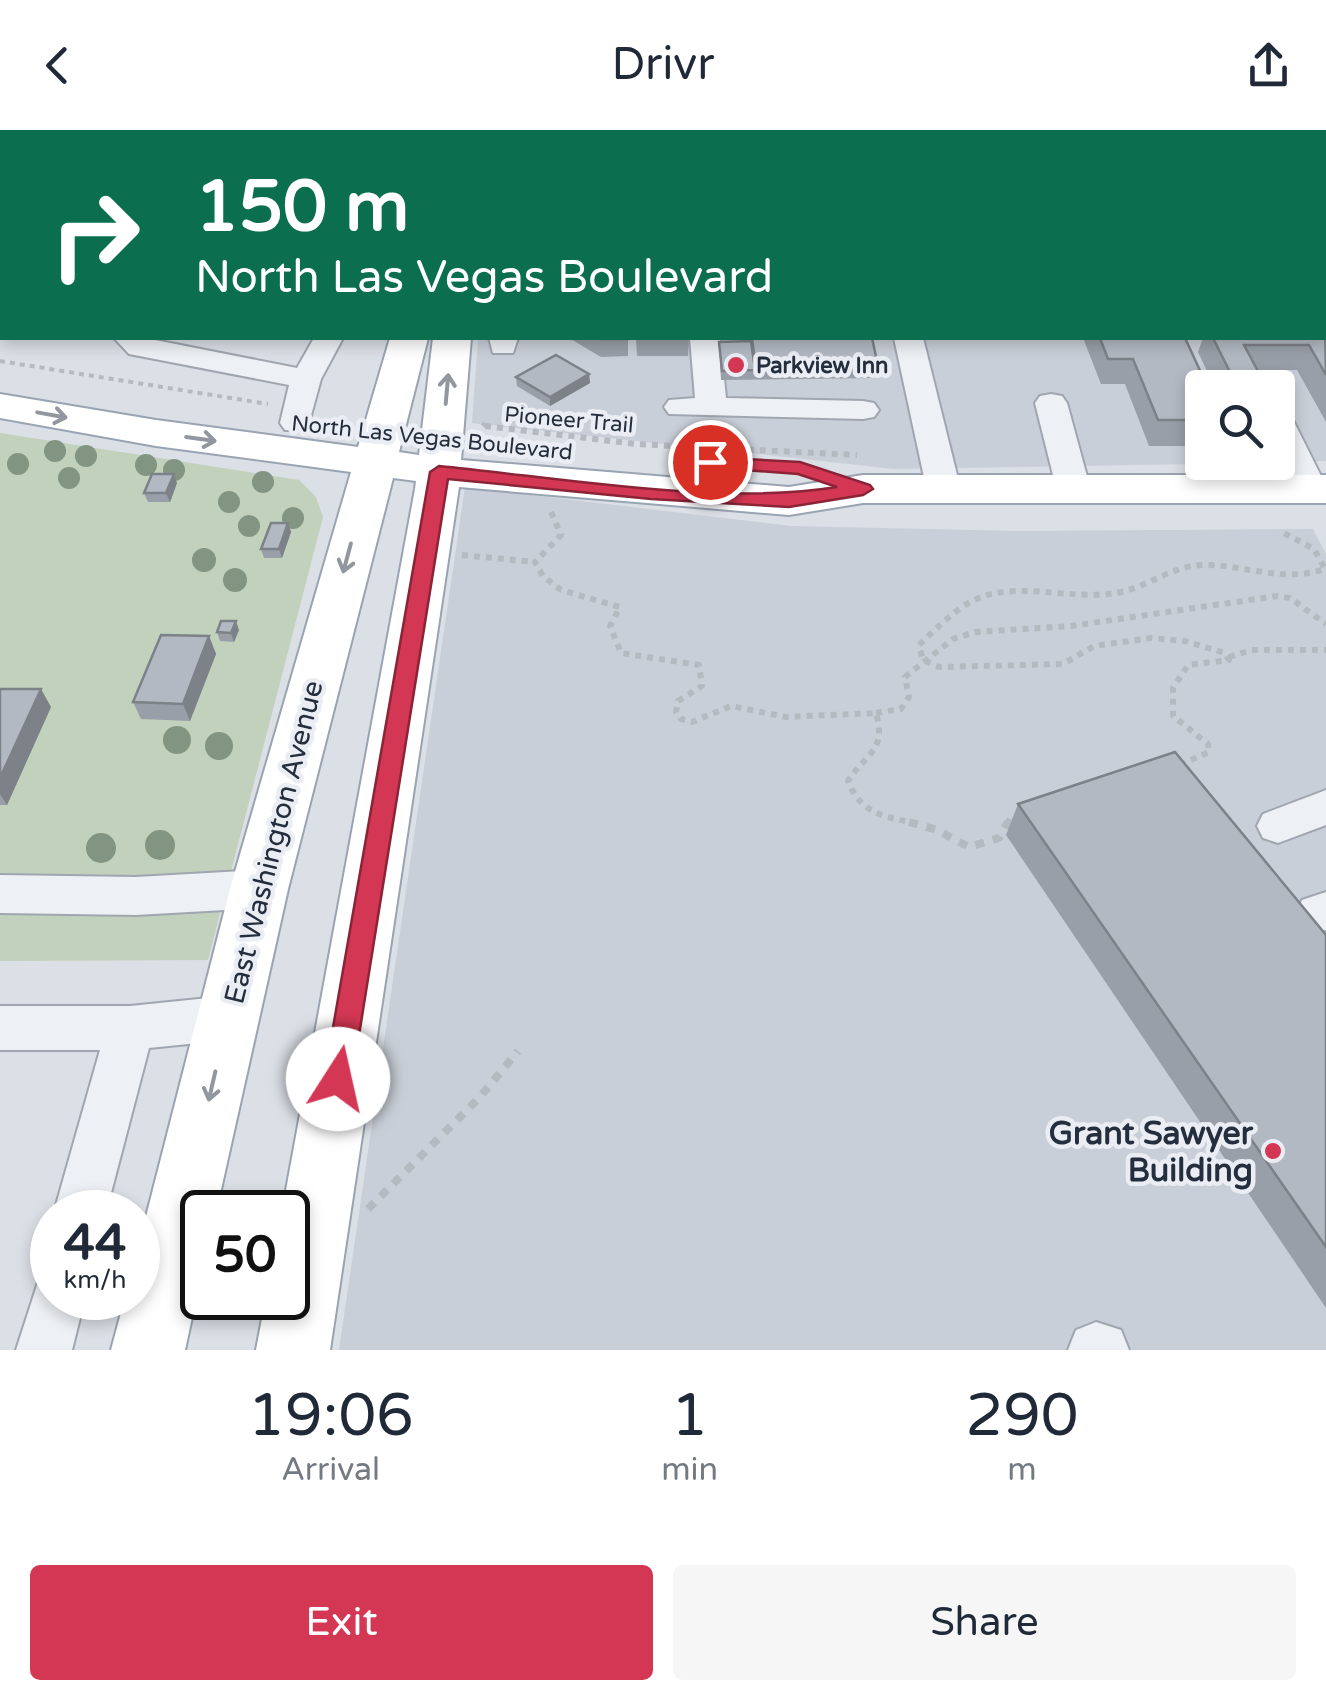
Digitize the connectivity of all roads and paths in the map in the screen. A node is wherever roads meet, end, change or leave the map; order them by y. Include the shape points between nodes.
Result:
1 (131, 340) edge
2 (271, 340) edge
3 (327, 340) edge
4 (408, 340) edge
5 (452, 340) edge
6 (706, 340) edge
7 (908, 340) edge
8 (0, 361) edge
9 (259, 370) junction
10 (0, 376) edge
11 (1050, 403) dead end
12 (301, 404) junction
13 (0, 406) edge
14 (863, 410) dead end
15 (442, 443) junction
16 (378, 449) junction
17 (1295, 450) edge
18 (940, 473) junction
19 (1200, 480) edge
20 (1268, 480) edge
21 (1318, 489) edge
22 (1074, 491) junction
23 (552, 506) dead end
24 (1280, 532) dead end
25 (452, 554) dead end
26 (535, 562) junction
27 (1326, 624) edge
28 (1326, 650) edge
29 (1229, 657) junction
30 (923, 660) junction
31 (876, 713) junction
32 (1170, 769) edge
33 (1326, 807) edge
34 (1026, 813) edge
35 (1278, 826) dead end
36 (259, 889) junction
37 (0, 894) edge
38 (228, 1018) junction
39 (0, 1028) edge
40 (130, 1028) junction
41 (518, 1051) dead end
42 (86, 1190) edge
43 (356, 1221) dead end
44 (52, 1320) edge
45 (44, 1350) edge
46 (148, 1350) edge
47 (292, 1350) edge

1 - 9 street via 139,348
2 - 9 street
3 - 12 street
4 - 16 main road, East Washington Avenue
15 -> 5 main road
6 - 14 street via 696,407
7 - 18 street
8 - 12 path
9 - 12 street
10 - 12 main road, North Las Vegas Boulevard
11 - 22 street
12 - 16 main road, North Las Vegas Boulevard
13 -> 16 main road, North Las Vegas Boulevard via 156,433
15 - 16 main road, North Las Vegas Boulevard
15 - 18 main road, North Las Vegas Boulevard via 651,492 789,501
15 - 18 path, Pioneer Trail via 476,418 489,429
15 - 47 main road
16 -> 36 main road, East Washington Avenue
17 - 21 street
18 - 22 main road, North Las Vegas Boulevard
19 - 22 main road, North Las Vegas Boulevard
20 - 21 main road, North Las Vegas Boulevard
23 - 26 path via 550,516 562,535
24 - 30 path via 1306,542 1325,569 1282,576 1194,566 1122,592 1089,596 1000,590 941,622 920,645
25 - 26 path
26 - 31 path via 544,581 560,591 598,595 620,606 610,626 622,653 699,664 702,686 678,701 681,719 692,722 731,706 786,717
27 - 30 path via 1277,596 1072,626 975,632
28 - 29 path via 1251,650
29 - 30 path via 1211,647 1152,638 1094,646 1064,664 939,666
29 - 32 path via 1188,665 1175,681 1173,716 1209,752
30 - 31 path via 906,677 909,697 901,710
31 - 34 path via 880,746 848,780 857,804 969,847 999,838 1010,818
33 - 35 street
36 - 37 street
36 - 38 main road, East Washington Avenue
38 - 40 street
38 -> 46 main road, East Washington Avenue
39 - 40 street
40 - 42 street
41 - 43 path
44 - 45 street

